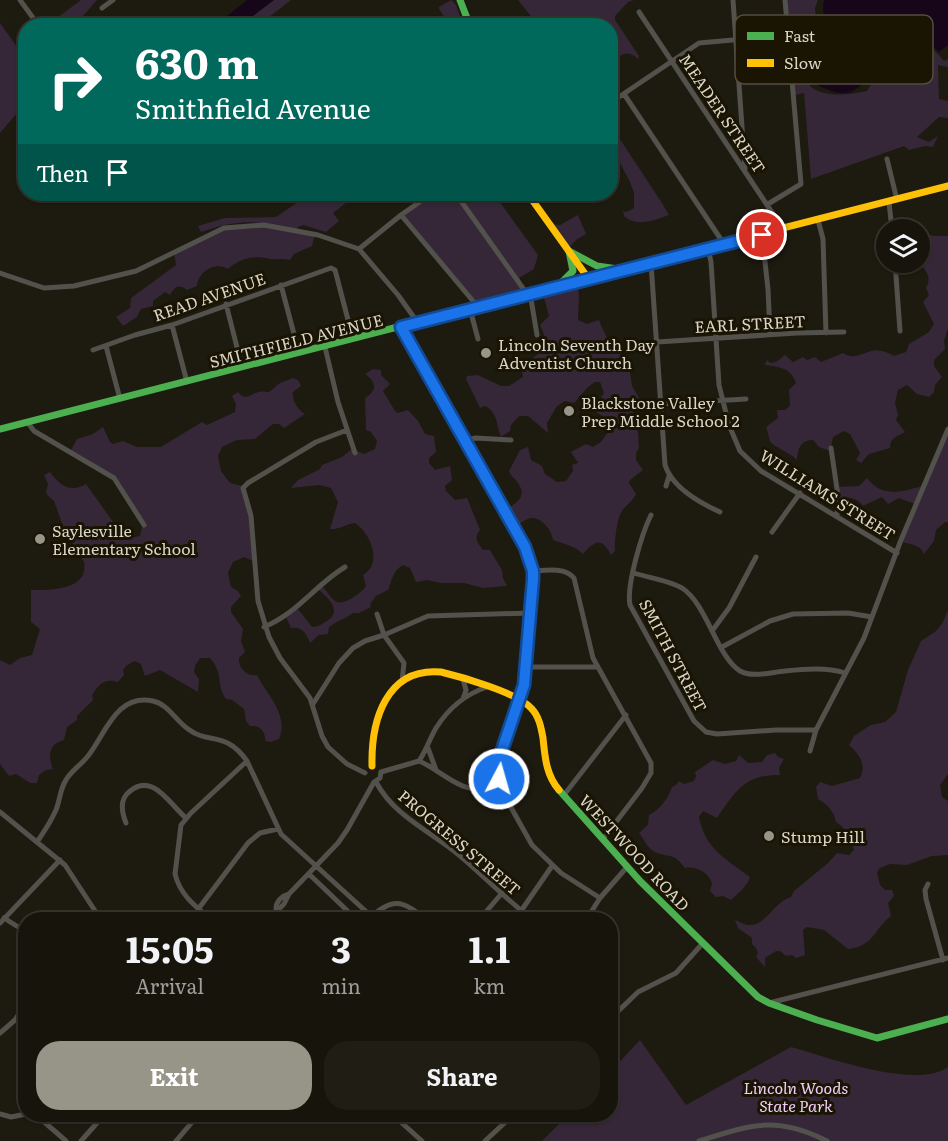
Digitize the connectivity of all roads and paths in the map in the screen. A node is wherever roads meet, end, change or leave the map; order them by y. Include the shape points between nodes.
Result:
1 (20, 0) edge
2 (113, 0) edge
3 (460, 0) edge
4 (733, 0) edge
5 (786, 0) edge
6 (102, 8) dead end
7 (639, 12) dead end
8 (787, 15) edge
9 (33, 18) edge
10 (467, 18) edge
11 (735, 26) edge
12 (735, 39) edge
13 (671, 61) junction
14 (739, 84) edge
15 (792, 84) edge
16 (624, 94) junction
17 (618, 98) edge
18 (887, 159) dead end
19 (745, 170) junction
20 (948, 186) edge
21 (421, 201) edge
22 (461, 201) edge
23 (533, 201) edge
24 (893, 201) junction
25 (768, 204) junction
26 (401, 215) junction
27 (892, 219) edge
28 (818, 220) junction
29 (783, 229) junction
30 (762, 235) junction
31 (724, 244) junction
32 (708, 248) junction
33 (359, 249) junction
34 (569, 251) junction
35 (651, 263) junction
36 (625, 269) junction
37 (0, 273) edge
38 (896, 273) edge
39 (588, 278) junction
40 (281, 285) junction
41 (556, 287) junction
42 (529, 293) junction
43 (226, 304) junction
44 (474, 308) junction
45 (418, 323) junction
46 (172, 325) junction
47 (401, 327) junction
48 (900, 331) dead end
49 (844, 332) dead end
50 (826, 333) junction
51 (770, 334) junction
52 (537, 335) dead end
53 (716, 338) junction
54 (353, 339) junction
55 (478, 339) dead end
56 (657, 342) junction
57 (106, 346) junction
58 (325, 347) junction
59 (93, 350) dead end
60 (298, 353) junction
61 (242, 367) junction
62 (187, 381) junction
63 (120, 399) junction
64 (722, 399) junction
65 (746, 399) dead end
66 (661, 404) junction
67 (28, 423) junction
68 (0, 429) edge
69 (948, 429) edge
70 (347, 430) junction
71 (464, 440) junction
72 (511, 440) dead end
73 (831, 448) dead end
74 (355, 453) dead end
75 (669, 476) junction
76 (666, 486) dead end
77 (800, 493) junction
78 (720, 512) dead end
79 (651, 515) dead end
80 (837, 516) junction
81 (144, 525) dead end
82 (772, 532) dead end
83 (897, 553) junction
84 (756, 557) dead end
85 (345, 567) dead end
86 (533, 571) junction
87 (634, 573) junction
88 (530, 613) junction
89 (377, 614) dead end
90 (872, 617) junction
91 (264, 627) junction
92 (712, 631) junction
93 (384, 635) junction
94 (722, 647) junction
95 (598, 666) junction
96 (526, 667) junction
97 (845, 673) junction
98 (463, 679) junction
99 (402, 681) junction
100 (487, 687) junction
101 (520, 698) junction
102 (463, 699) junction
103 (313, 704) junction
104 (626, 715) junction
105 (816, 730) junction
106 (428, 748) junction
107 (810, 751) dead end
108 (247, 761) junction
109 (419, 762) junction
110 (372, 766) junction
111 (496, 768) junction
112 (436, 770) junction
113 (381, 772) junction
114 (365, 773) junction
115 (375, 782) junction
116 (487, 787) junction
117 (501, 787) junction
118 (564, 795) junction
119 (0, 812) edge
120 (186, 818) junction
121 (126, 823) dead end
122 (278, 829) junction
123 (603, 839) junction
124 (37, 842) junction
125 (60, 860) junction
126 (316, 866) junction
127 (552, 866) junction
128 (627, 867) junction
129 (309, 873) junction
130 (928, 884) dead end
131 (502, 893) junction
132 (600, 898) junction
133 (199, 909) junction
134 (521, 910) junction
135 (96, 912) edge
136 (197, 912) edge
137 (203, 912) edge
138 (274, 912) edge
139 (349, 912) edge
140 (363, 912) edge
141 (376, 912) edge
142 (417, 912) edge
143 (486, 912) edge
144 (523, 912) edge
145 (591, 912) edge
146 (2, 920) edge
147 (18, 928) edge
148 (703, 944) junction
149 (945, 959) edge
150 (768, 1003) junction
151 (618, 1011) edge
152 (18, 1015) edge
153 (948, 1019) edge
154 (0, 1033) edge
155 (0, 1114) edge
156 (18, 1116) edge
157 (44, 1122) edge
158 (98, 1122) edge
159 (192, 1122) edge
160 (401, 1122) edge
161 (505, 1122) edge
162 (66, 1141) edge
163 (81, 1141) edge
164 (176, 1141) edge
165 (422, 1141) edge
166 (485, 1141) edge
167 (699, 1141) edge
168 (827, 1141) edge

1 - 9 street
2 - 6 street
3 - 10 main road
4 - 11 street
5 - 8 street
7 - 13 street, MEADER STREET
12 - 13 street via 699,43
13 - 16 street
13 - 19 street, MEADER STREET
14 - 19 street
15 - 25 street via 801,184
16 - 17 street
16 - 31 street
18 - 24 street
19 - 25 street, MEADER STREET
20 - 24 main road, SMITHFIELD AVENUE
21 - 26 street
22 - 42 street
23 - 34 main road
24 - 27 street
24 - 28 main road, SMITHFIELD AVENUE
25 - 29 street, MEADER STREET
26 - 33 street
26 - 44 street
28 - 29 main road, SMITHFIELD AVENUE
28 - 50 street via 823,239
29 - 30 main road, SMITHFIELD AVENUE
30 - 31 main road, SMITHFIELD AVENUE
30 - 51 street
31 - 32 main road, SMITHFIELD AVENUE
32 - 35 main road, SMITHFIELD AVENUE
32 - 53 street, WILLIAMS STREET
33 - 37 street via 289,229 238,225 216,231 136,271 74,286 44,288
33 - 45 street
34 - 36 main road via 597,266
34 - 39 main road
34 - 41 main road via 573,271
35 - 36 main road, SMITHFIELD AVENUE
35 - 56 street
36 - 39 main road, SMITHFIELD AVENUE
38 - 48 street
39 - 41 main road, SMITHFIELD AVENUE
40 - 43 street, READ AVENUE
40 - 54 street, READ AVENUE via 334,269
40 - 60 street
41 - 42 main road, SMITHFIELD AVENUE
42 - 44 main road, SMITHFIELD AVENUE
42 - 52 street
43 - 46 street, READ AVENUE
43 - 61 street
44 - 45 main road, SMITHFIELD AVENUE
44 - 55 street
45 - 47 main road, SMITHFIELD AVENUE
46 - 57 street, READ AVENUE
46 - 62 street
47 - 54 main road, SMITHFIELD AVENUE
47 - 71 street
49 - 50 street, EARL STREET
50 - 51 street, EARL STREET
51 - 53 street, EARL STREET
53 - 56 street, EARL STREET
53 - 64 street, WILLIAMS STREET
54 - 58 main road, SMITHFIELD AVENUE
56 - 66 street
57 - 59 street, READ AVENUE
57 - 63 street
58 - 60 main road, SMITHFIELD AVENUE
58 - 70 street
60 - 61 main road, SMITHFIELD AVENUE
61 - 62 main road, SMITHFIELD AVENUE
62 - 63 main road, SMITHFIELD AVENUE
63 - 67 main road, SMITHFIELD AVENUE
64 - 65 street
64 - 66 street
64 - 77 street, WILLIAMS STREET via 740,451 754,465
66 - 75 street via 663,452
67 - 68 main road, SMITHFIELD AVENUE
67 - 81 street via 34,431 114,478
69 - 83 street
70 - 74 street
70 - 91 street via 316,442 243,488 251,516 254,568
71 - 72 street
71 - 86 street via 525,547
73 - 80 street
75 - 76 street
75 - 78 street via 682,489
77 - 80 street, WILLIAMS STREET
77 - 82 street
79 - 87 street, SMITH STREET
80 - 83 street, WILLIAMS STREET
83 - 90 street
84 - 92 street
85 - 91 street via 284,618
86 - 88 street
86 - 95 street via 572,575
87 - 92 street via 684,589
87 - 105 street, SMITH STREET via 630,605 699,727 717,734
88 - 93 street via 428,616
88 - 96 street
89 - 93 street
90 - 94 street via 848,613 793,614 770,621
90 - 97 street
91 - 103 street via 280,658
92 - 94 street
93 - 99 street via 406,664
93 - 103 street via 353,648 334,669
94 - 97 street via 744,673
95 - 96 street
95 - 104 street
96 - 101 street
97 - 105 street
98 - 99 main road via 441,672 416,671
98 - 100 main road
98 - 102 street
99 - 110 main road via 376,719
100 - 101 main road
100 - 102 street
101 - 111 street
101 - 118 main road, WESTWOOD ROAD via 540,719 548,773
102 - 106 street via 441,720
103 - 114 street via 328,747 347,765
104 - 118 street
104 - 123 street via 652,770
105 - 107 street
106 - 109 street
106 - 112 street
108 - 120 street
108 - 122 street
108 - 124 street via 226,742 192,733 161,704 142,700 128,704 107,724 89,756 67,778 56,809
109 - 112 street
109 - 113 street
110 - 113 street
110 - 114 street
111 - 116 street
111 - 117 street
112 - 116 street via 470,788
113 - 115 street
114 - 115 street via 366,778
115 - 126 street via 347,830
115 - 131 street, PROGRESS STREET via 403,817 447,846
116 - 117 street
117 - 127 street via 532,845
118 - 123 main road, WESTWOOD ROAD
119 - 124 street
120 - 121 street via 156,789 143,785 124,797
120 - 133 street via 180,829 175,874 182,892
122 - 126 street
122 - 133 street via 260,833 248,843
123 - 128 main road, WESTWOOD ROAD
124 - 125 street
125 - 135 street
125 - 146 street
126 - 129 street
126 - 140 street
127 - 132 street
127 - 134 street
128 - 132 street
128 - 148 main road, WESTWOOD ROAD
129 - 138 street
129 - 139 street
130 - 149 street via 926,899
131 - 134 street, PROGRESS STREET
131 - 143 street
132 - 145 street
133 - 136 street
133 - 137 street
134 - 144 street, PROGRESS STREET
141 - 142 street via 397,903 409,905
146 - 147 street
148 - 150 main road, WESTWOOD ROAD
148 - 151 street via 676,973 638,992
149 - 150 street
150 - 153 main road via 877,1038
152 - 154 street
155 - 156 street
157 - 162 street
158 - 163 street
159 - 164 street
160 - 165 street
161 - 166 street
167 - 168 street via 742,1128 775,1124

